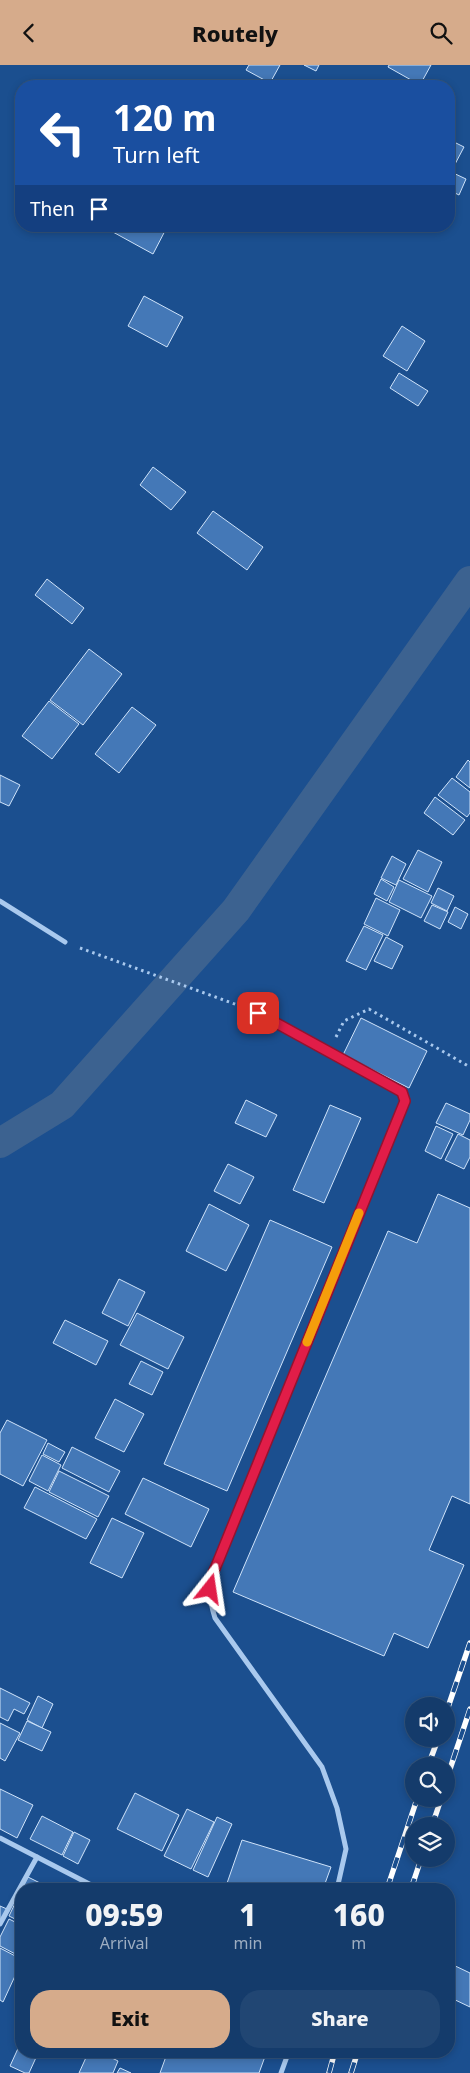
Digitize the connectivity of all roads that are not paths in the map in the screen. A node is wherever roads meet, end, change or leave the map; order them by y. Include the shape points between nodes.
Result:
1 (0, 901) edge
2 (65, 942) road end
3 (258, 1013) road end
4 (0, 1838) edge
5 (37, 1857) junction
6 (23, 1883) edge
7 (87, 1883) edge
8 (338, 1883) edge
9 (15, 1897) edge
10 (0, 1924) edge
11 (286, 2058) edge
12 (281, 2073) edge

1 - 2 street
3 - 8 street via 402,1092 405,1101 211,1578 209,1599 215,1618 322,1767 337,1809 346,1849
4 - 5 street
5 - 6 street
5 - 7 street
9 - 10 street
11 - 12 street

